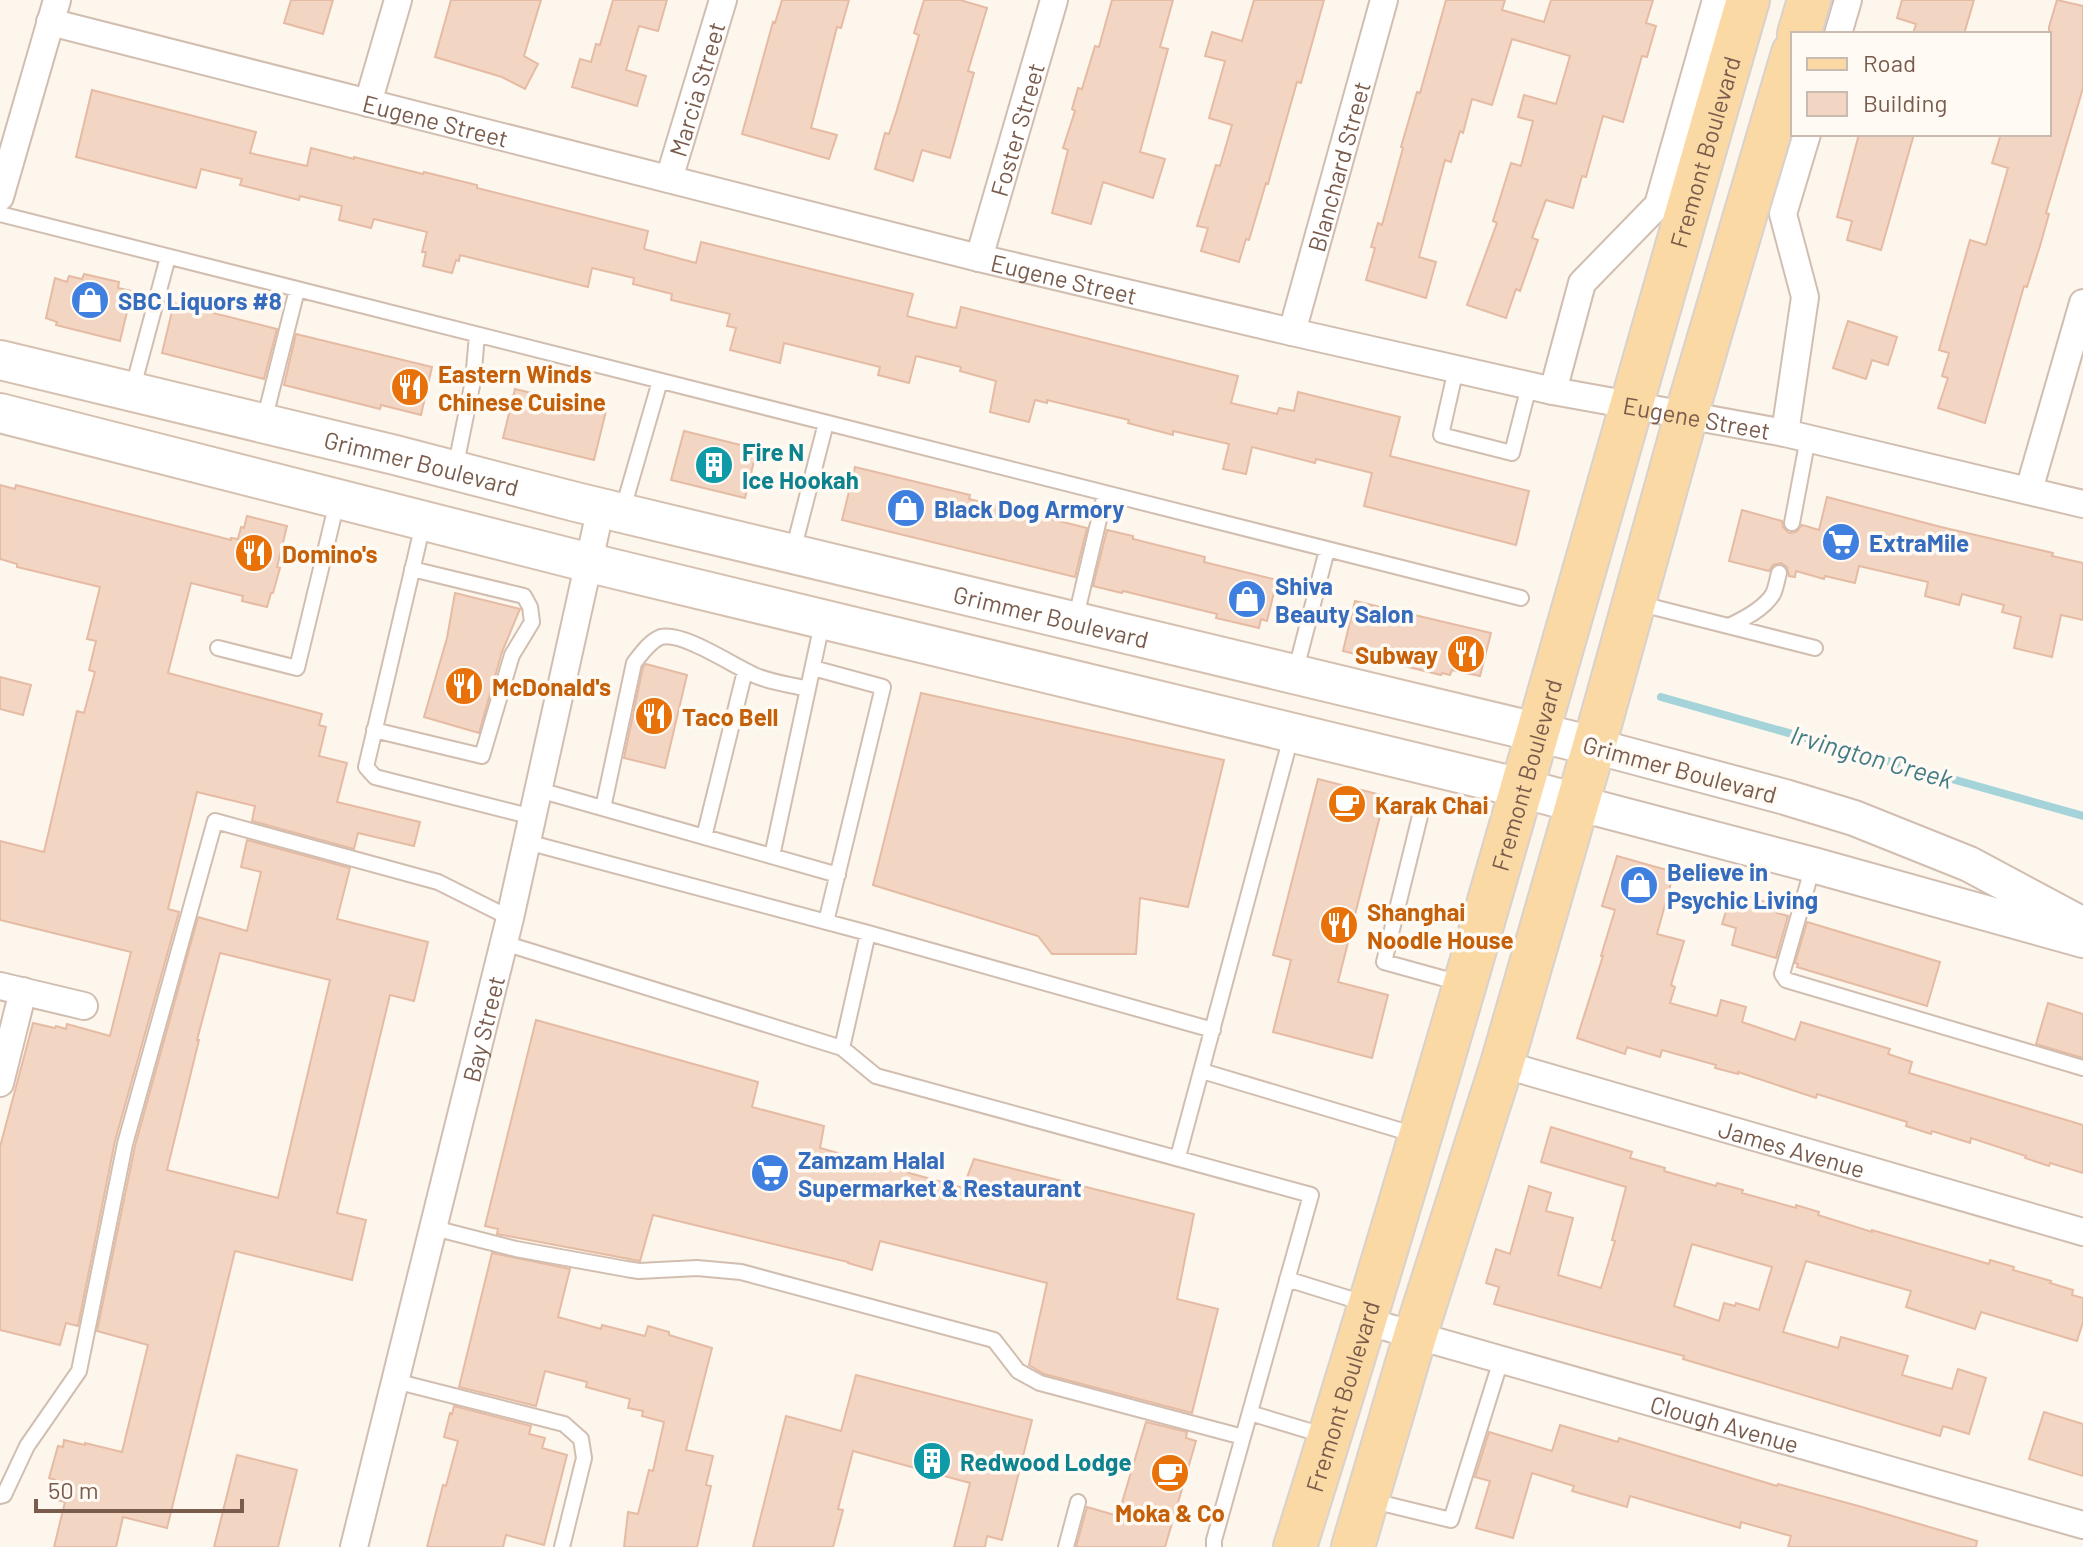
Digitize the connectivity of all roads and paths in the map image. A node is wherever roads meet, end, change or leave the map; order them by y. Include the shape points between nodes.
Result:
1 (398, 0) edge
2 (723, 0) edge
3 (1054, 0) edge
4 (1384, 0) edge
5 (1716, 0) edge
6 (1748, 0) edge
7 (1809, 0) edge
8 (1848, 0) edge
9 (54, 11) edge
10 (1800, 32) edge
11 (1839, 32) edge
12 (1791, 60) edge
13 (368, 103) junction
14 (1806, 136) edge
15 (669, 179) junction
16 (0, 197) edge
17 (0, 214) edge
18 (168, 257) junction
19 (979, 258) junction
20 (297, 290) junction
21 (2083, 303) edge
22 (1292, 332) junction
23 (477, 335) junction
24 (0, 360) edge
25 (1456, 369) junction
26 (660, 381) junction
27 (1541, 389) junction
28 (132, 391) junction
29 (1630, 405) junction
30 (0, 413) edge
31 (1686, 416) junction
32 (264, 423) junction
33 (826, 423) junction
34 (1796, 436) junction
35 (455, 470) junction
36 (2029, 490) junction
37 (1105, 494) junction
38 (338, 498) junction
39 (2083, 504) edge
40 (612, 510) junction
41 (424, 520) junction
42 (1792, 523) dead end
43 (1327, 550) junction
44 (793, 553) junction
45 (590, 563) junction
46 (412, 569) junction
47 (1779, 573) dead end
48 (1521, 598) dead end
49 (1634, 602) junction
50 (824, 619) junction
51 (1075, 621) junction
52 (1729, 626) junction
53 (218, 648) dead end
54 (1815, 648) dead end
55 (813, 668) junction
56 (745, 671) junction
57 (1294, 674) junction
58 (808, 689) junction
59 (374, 730) junction
60 (1292, 732) junction
61 (1538, 732) junction
62 (1594, 746) junction
63 (1521, 788) junction
64 (539, 790) junction
65 (1577, 803) junction
66 (603, 808) junction
67 (1420, 816) dead end
68 (530, 829) junction
69 (704, 837) junction
70 (772, 856) junction
71 (1813, 865) junction
72 (838, 875) junction
73 (826, 922) junction
74 (2083, 925) edge
75 (507, 931) junction
76 (868, 933) junction
77 (2083, 940) edge
78 (1464, 984) junction
79 (11, 989) edge
80 (84, 1006) dead end
81 (1213, 1030) junction
82 (842, 1048) junction
83 (1502, 1064) junction
84 (2083, 1068) edge
85 (1202, 1071) junction
86 (0, 1083) edge
87 (1420, 1136) junction
88 (1178, 1157) junction
89 (434, 1228) junction
90 (2083, 1232) edge
91 (1287, 1279) junction
92 (1368, 1313) junction
93 (1415, 1336) junction
94 (1501, 1360) junction
95 (395, 1381) junction
96 (1250, 1413) junction
97 (1243, 1437) junction
98 (1329, 1437) junction
99 (0, 1496) edge
100 (1367, 1499) junction
101 (1078, 1502) dead end
102 (2083, 1525) edge
103 (354, 1547) edge
104 (562, 1547) edge
105 (1066, 1547) edge
106 (1214, 1547) edge
107 (1295, 1547) edge
108 (1353, 1547) edge

1 - 13 street
2 - 15 street, Marcia Street
3 - 19 street, Foster Street
4 - 22 street, Blanchard Street
5 - 27 street, Fremont Boulevard via 1658,205 1582,283
6 - 29 main road, Fremont Boulevard
7 - 10 main road
8 - 11 street
9 - 13 street, Eugene Street
9 - 16 street
12 - 31 main road
13 - 15 street, Eugene Street
14 - 34 street via 1783,214 1805,297
15 - 19 street, Eugene Street
17 - 18 lane
18 - 20 lane
18 - 28 lane
19 - 22 street, Eugene Street
20 - 23 lane
20 - 32 lane
21 - 36 street
22 - 25 street, Eugene Street
23 - 26 lane
23 - 35 lane
24 - 28 main road, Grimmer Boulevard
25 - 27 street, Eugene Street
25 - 27 lane via 1441,435 1512,453
26 - 33 lane
26 - 40 lane
27 - 29 street, Eugene Street
28 - 32 main road, Grimmer Boulevard
29 - 31 street, Eugene Street
29 - 61 main road, Fremont Boulevard
30 - 38 main road
31 - 34 street, Eugene Street
31 - 49 main road
32 - 35 main road, Grimmer Boulevard
33 - 37 lane
33 - 44 lane
34 - 36 street, Eugene Street
34 - 42 lane
35 - 40 main road, Grimmer Boulevard
36 - 39 street, Eugene Street
37 - 43 lane
37 - 51 lane
38 - 41 main road
38 - 53 lane via 297,668
40 - 44 main road, Grimmer Boulevard
40 - 45 street, Bay Street
41 - 45 main road
41 - 46 lane
43 - 48 lane
43 - 57 lane
44 - 51 main road, Grimmer Boulevard
45 - 50 main road
45 - 64 street, Bay Street
46 - 59 lane
46 - 59 lane via 524,596 532,622 512,655 482,756
47 - 52 lane via 1774,593
49 - 52 lane
49 - 62 main road
50 - 55 lane
50 - 60 main road
51 - 57 main road, Grimmer Boulevard
52 - 54 lane
55 - 58 lane
55 - 72 lane via 883,687
56 - 58 lane
56 - 66 lane via 684,639 661,637 645,648 634,663
56 - 69 lane
57 - 61 main road, Grimmer Boulevard
58 - 70 lane
59 - 68 lane via 366,767 375,777
60 - 63 main road
60 - 81 lane
61 - 62 main road, Grimmer Boulevard
61 - 63 main road, Fremont Boulevard
62 - 65 main road
62 - 74 street, Grimmer Boulevard via 1854,818 1969,864
63 - 65 main road
63 - 78 main road, Fremont Boulevard
64 - 66 lane
64 - 68 street, Bay Street
65 - 71 street
65 - 83 main road
66 - 69 lane
67 - 78 lane via 1384,962
68 - 73 lane
68 - 75 street, Bay Street
69 - 70 lane
70 - 72 lane
71 - 77 street
71 - 84 lane via 1782,974 1786,980
72 - 73 lane
73 - 76 lane
75 - 82 lane
75 - 89 street, Bay Street
75 - 99 lane via 438,882 215,821 125,1144 79,1371
76 - 81 lane
76 - 82 lane
78 - 87 main road, Fremont Boulevard
79 - 80 street
79 - 86 street
81 - 85 lane
82 - 88 lane via 876,1076
83 - 90 street, James Avenue
83 - 93 main road
85 - 87 lane
85 - 88 lane
87 - 92 main road, Fremont Boulevard
88 - 91 lane via 1311,1195
89 - 95 street, Bay Street
89 - 97 lane via 639,1271 741,1272 994,1340 1018,1371 1040,1383
91 - 92 lane
91 - 96 lane
92 - 93 street, Clough Avenue
92 - 98 main road, Fremont Boulevard
93 - 94 street, Clough Avenue
93 - 100 main road
94 - 100 lane via 1451,1520
94 - 102 street, Clough Avenue
95 - 103 street, Bay Street
95 - 104 lane via 564,1424 581,1439 584,1458
96 - 97 lane
96 - 98 lane
97 - 106 lane
98 - 107 main road, Fremont Boulevard
100 - 108 main road
101 - 105 lane

